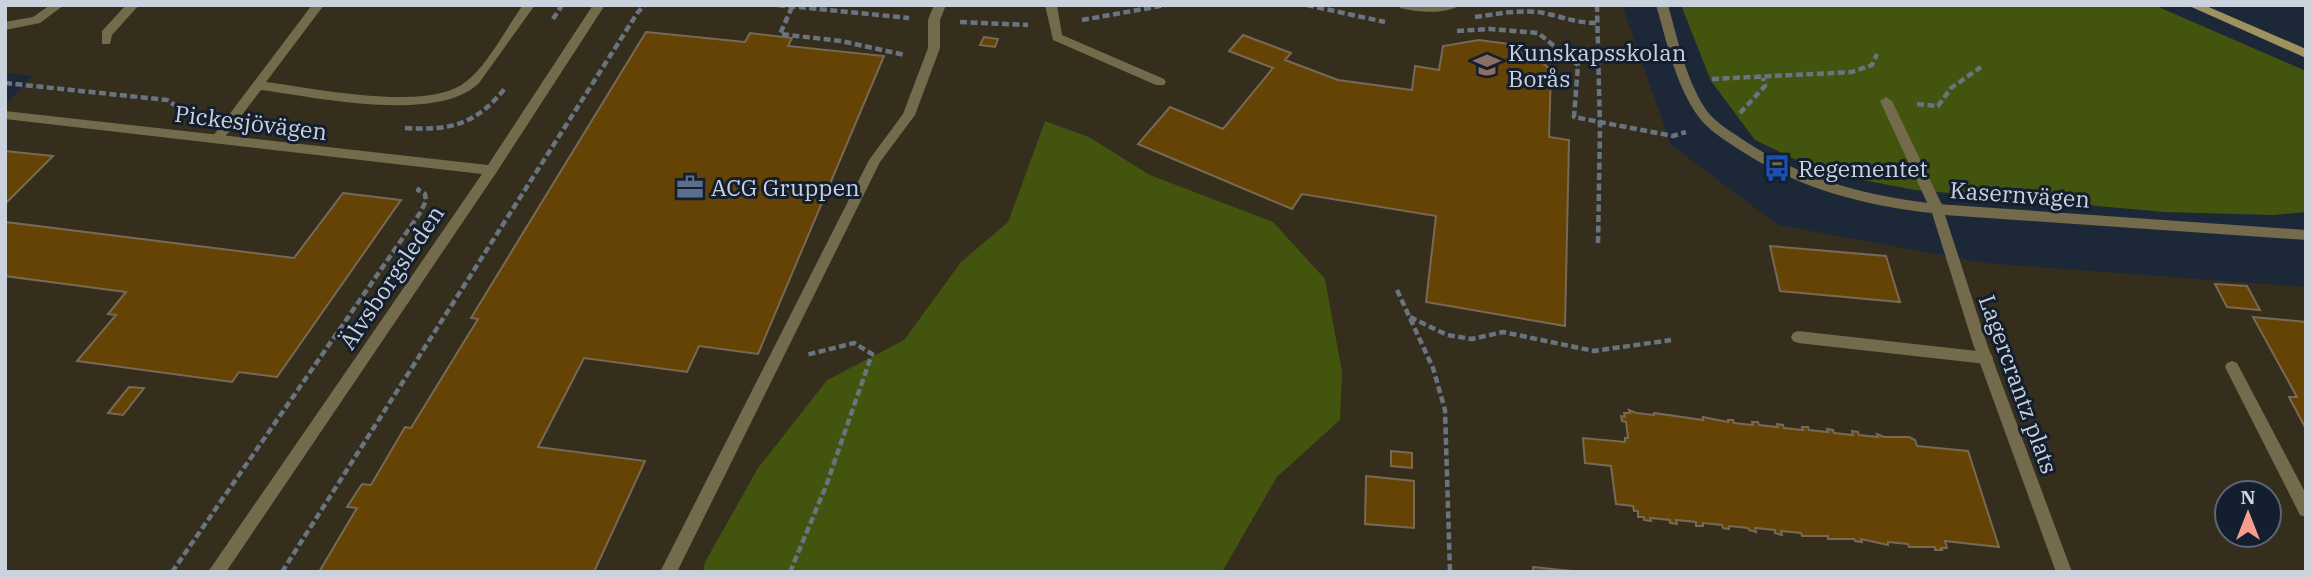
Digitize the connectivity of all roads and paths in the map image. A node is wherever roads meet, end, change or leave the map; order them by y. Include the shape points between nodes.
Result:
1 (58, 5) edge
2 (133, 5) edge
3 (318, 5) edge
4 (529, 5) edge
5 (599, 5) edge
6 (645, 5) edge
7 (778, 5) edge
8 (940, 5) edge
9 (1051, 5) edge
10 (1166, 5) edge
11 (1404, 5) edge
12 (1454, 5) edge
13 (1597, 5) edge
14 (1662, 5) edge
15 (2193, 5) edge
16 (792, 7) edge
17 (934, 20) junction
18 (1055, 22) junction
19 (5, 26) edge
20 (1453, 31) dead end
21 (106, 41) dead end
22 (1877, 54) dead end
23 (2306, 54) edge
24 (929, 61) junction
25 (1981, 67) dead end
26 (1763, 78) junction
27 (1686, 80) junction
28 (1160, 82) dead end
29 (258, 85) junction
30 (1886, 101) dead end
31 (1938, 106) dead end
32 (5, 115) edge
33 (1600, 121) junction
34 (1712, 124) junction
35 (459, 125) dead end
36 (1674, 136) dead end
37 (216, 139) junction
38 (437, 164) junction
39 (491, 170) junction
40 (1937, 209) junction
41 (2306, 235) edge
42 (1598, 244) dead end
43 (1397, 290) dead end
44 (1409, 317) junction
45 (1798, 337) dead end
46 (1671, 340) dead end
47 (1986, 358) junction
48 (775, 363) junction
49 (2232, 367) dead end
50 (2306, 510) edge
51 (172, 572) edge
52 (216, 572) edge
53 (282, 572) edge
54 (668, 572) edge
55 (790, 572) edge
56 (1450, 572) edge
57 (2064, 572) edge

1 - 19 street via 36,20
2 - 21 street via 106,34
3 - 29 street
4 - 29 street via 471,85 455,96 398,101
5 - 39 street, Älvsborgsleden
6 - 53 path
7 - 16 path
8 - 17 street
9 - 18 street
10 - 18 path
11 - 12 street
13 - 33 path
14 - 27 street, Kasernvägen
15 - 23 street
16 - 17 path
16 - 24 path via 780,34 841,41
17 - 18 path via 1023,25
17 - 24 street
18 - 28 street via 1057,37
20 - 33 path via 1538,33 1578,65 1574,117
22 - 26 path via 1870,67 1852,72
24 - 48 street via 909,115 876,160
25 - 31 path via 1951,88
26 - 27 path
26 - 34 path via 1765,86 1739,114
27 - 34 street, Kasernvägen via 1698,108
29 - 37 street
30 - 40 street, Lagercrantz plats
32 - 37 street, Pickesjövägen
33 - 36 path
33 - 42 path
34 - 40 street, Kasernvägen via 1777,168 1805,181 1882,204
35 - 38 path
37 - 38 street, Pickesjövägen
38 - 39 street, Pickesjövägen
38 - 51 path via 418,190 426,201 420,213
39 - 52 street, Älvsborgsleden
40 - 41 street, Kasernvägen
40 - 47 street, Lagercrantz plats
43 - 44 path
44 - 46 path via 1447,335 1472,339 1503,332 1594,351
44 - 56 path via 1433,368 1445,410
45 - 47 street
47 - 57 street, Lagercrantz plats
48 - 54 street
48 - 55 path via 854,343 872,354
49 - 50 street

